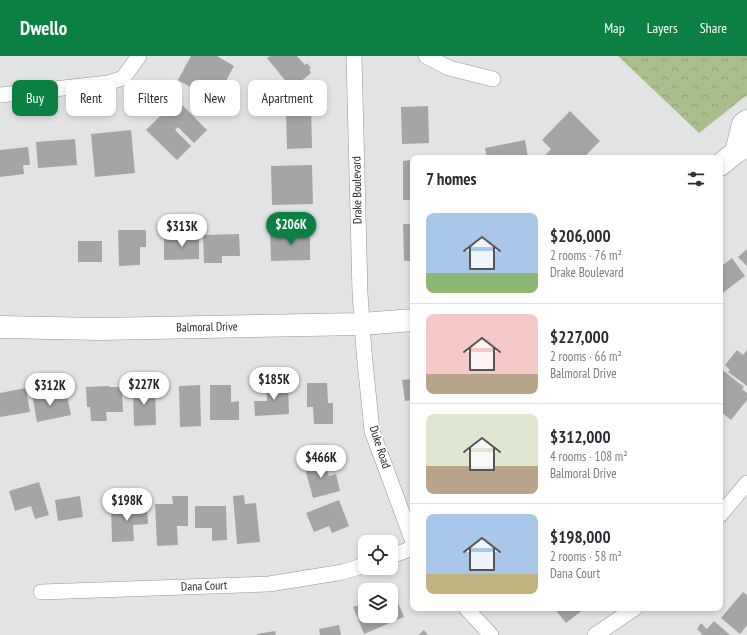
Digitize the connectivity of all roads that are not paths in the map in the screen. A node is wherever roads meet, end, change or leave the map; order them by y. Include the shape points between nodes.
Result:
1 (139, 56) edge
2 (354, 56) edge
3 (426, 56) edge
4 (493, 79) dead end
5 (0, 95) edge
6 (747, 121) edge
7 (734, 154) edge
8 (410, 320) edge
9 (362, 324) junction
10 (0, 327) edge
11 (747, 483) edge
12 (723, 511) edge
13 (410, 534) edge
14 (410, 549) edge
15 (398, 553) edge
16 (358, 567) edge
17 (41, 592) dead end
18 (469, 611) edge
19 (631, 611) edge
20 (491, 635) edge
21 (595, 635) edge

1 - 5 street via 123,78 108,83
2 - 9 street, Drake Boulevard
3 - 4 street via 449,68
6 - 7 street
8 - 9 street, Balmoral Drive
9 - 10 street, Balmoral Drive via 100,329
9 - 13 street, Duke Road via 372,431
11 - 12 street
14 - 15 street
16 - 17 street, Dana Court via 269,584
18 - 20 street
19 - 21 street

